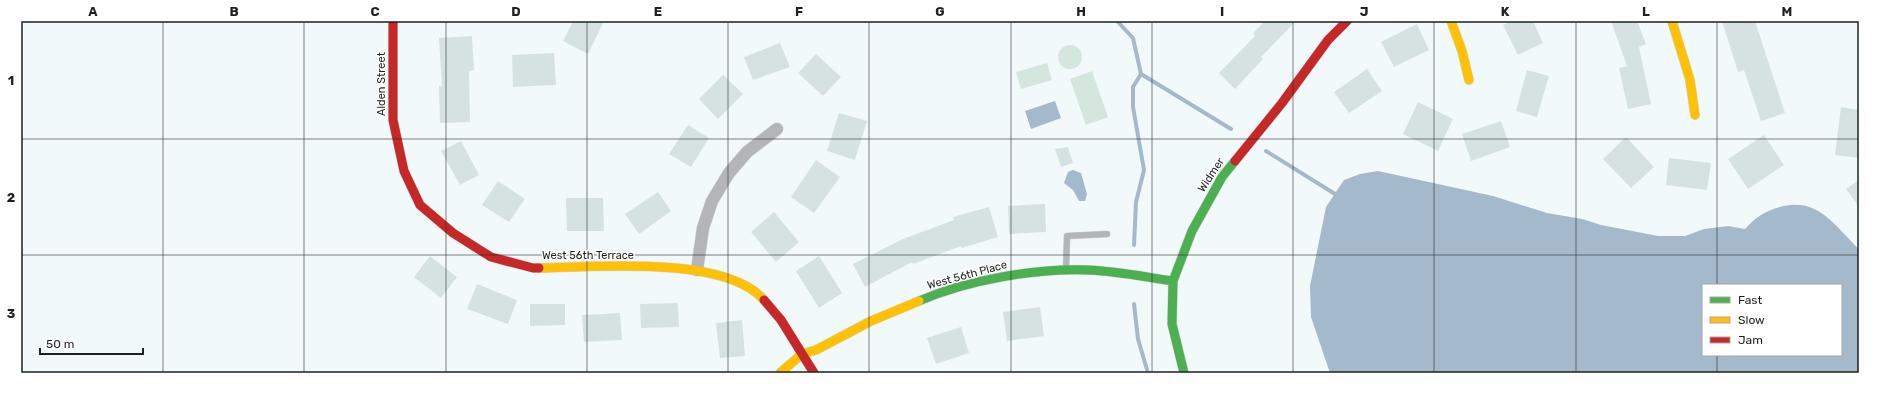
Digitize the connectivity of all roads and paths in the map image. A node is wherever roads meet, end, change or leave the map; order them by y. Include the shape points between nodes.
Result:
1 (392, 21) edge
2 (1347, 21) edge
3 (1451, 21) edge
4 (1672, 21) edge
5 (1469, 80) dead end
6 (1695, 115) dead end
7 (777, 129) dead end
8 (398, 146) joint
9 (1107, 234) dead end
10 (697, 270) junction
11 (1066, 271) junction
12 (1173, 281) junction
13 (802, 354) junction
14 (780, 373) edge
15 (814, 373) edge
16 (1184, 373) edge

1 - 8 street, Alden Street via 393,120
2 - 12 street, Widmer via 1328,40 1282,103 1222,177 1192,231
3 - 5 street
4 - 6 street via 1690,80
7 - 10 street via 747,152 729,173 712,201 703,228
8 - 10 street, West 56th Terrace via 404,171 420,205 453,233 491,256 533,268 647,267
9 - 11 lane via 1068,236
10 - 13 street, West 56th Terrace via 724,276 758,293 781,320
11 - 12 street, West 56th Place via 1113,272
11 - 13 street, West 56th Place via 1022,273 994,278 927,297 871,321 816,350
12 - 16 street, Widmer via 1172,324
13 - 14 street
13 - 15 street, West 56th Terrace

